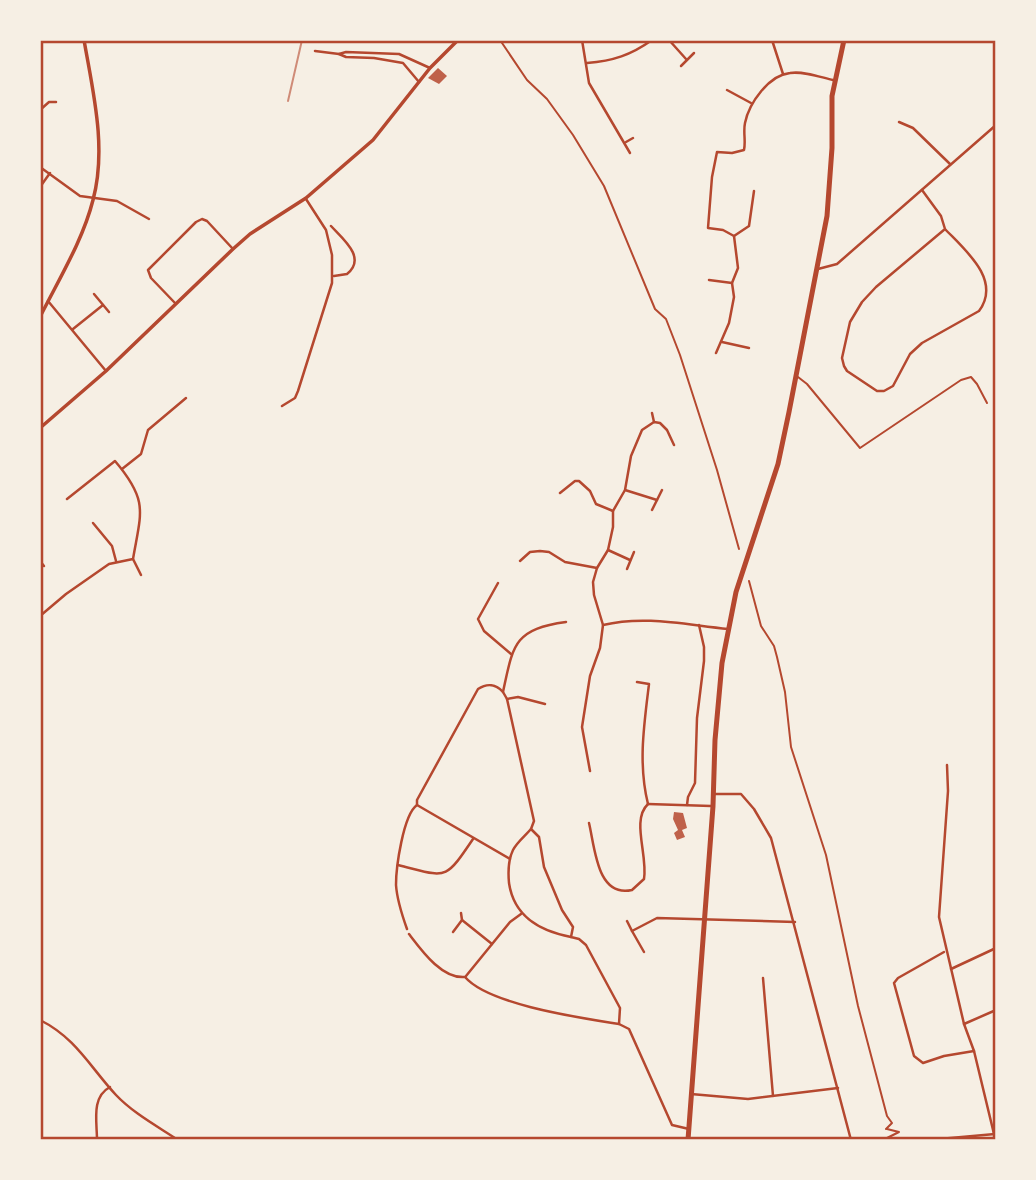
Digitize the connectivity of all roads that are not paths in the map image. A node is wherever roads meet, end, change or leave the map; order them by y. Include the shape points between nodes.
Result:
1 (84, 40) edge
2 (458, 40) edge
3 (582, 40) edge
4 (652, 40) edge
5 (669, 40) edge
6 (772, 40) edge
7 (844, 40) edge
8 (315, 51) dead end
9 (339, 54) junction
10 (694, 54) dead end
11 (686, 60) junction
12 (586, 63) junction
13 (681, 66) dead end
14 (430, 68) junction
15 (783, 74) junction
16 (834, 80) junction
17 (419, 82) junction
18 (727, 90) dead end
19 (56, 102) dead end
20 (752, 104) junction
21 (40, 110) edge
22 (899, 122) dead end
23 (996, 125) edge
24 (633, 138) dead end
25 (626, 142) junction
26 (631, 153) dead end
27 (950, 164) junction
28 (40, 167) edge
29 (50, 173) junction
30 (40, 187) edge
31 (922, 190) junction
32 (754, 191) dead end
33 (306, 198) junction
34 (94, 199) junction
35 (149, 219) dead end
36 (331, 226) dead end
37 (945, 229) junction
38 (734, 236) junction
39 (233, 249) junction
40 (818, 268) junction
41 (332, 276) junction
42 (709, 280) dead end
43 (732, 283) junction
44 (94, 294) dead end
45 (48, 301) junction
46 (175, 303) junction
47 (103, 305) junction
48 (109, 312) dead end
49 (40, 317) edge
50 (72, 330) junction
51 (722, 342) junction
52 (750, 348) dead end
53 (716, 354) dead end
54 (106, 371) junction
55 (796, 375) junction
56 (186, 398) dead end
57 (988, 403) dead end
58 (282, 406) dead end
59 (652, 413) dead end
60 (653, 422) junction
61 (40, 428) edge
62 (674, 445) dead end
63 (122, 469) junction
64 (625, 490) junction
65 (663, 490) dead end
66 (560, 493) dead end
67 (67, 499) dead end
68 (657, 500) junction
69 (652, 510) dead end
70 (613, 511) junction
71 (93, 523) dead end
72 (535, 544) dead end
73 (608, 550) junction
74 (535, 551) junction
75 (634, 552) dead end
76 (133, 559) junction
77 (630, 560) junction
78 (40, 561) edge
79 (520, 561) dead end
80 (116, 562) junction
81 (44, 566) dead end
82 (597, 568) junction
83 (627, 569) dead end
84 (141, 575) dead end
85 (498, 583) dead end
86 (40, 616) edge
87 (566, 622) dead end
88 (603, 625) junction
89 (699, 625) junction
90 (727, 629) junction
91 (511, 654) junction
92 (637, 682) dead end
93 (503, 692) junction
94 (507, 699) junction
95 (545, 704) dead end
96 (947, 765) dead end
97 (590, 771) dead end
98 (714, 794) junction
99 (648, 804) junction
100 (417, 805) junction
101 (687, 805) junction
102 (713, 806) junction
103 (589, 823) dead end
104 (531, 829) junction
105 (473, 839) junction
106 (510, 859) junction
107 (398, 864) junction
108 (461, 913) dead end
109 (521, 914) junction
110 (462, 920) junction
111 (627, 921) dead end
112 (704, 921) junction
113 (795, 922) junction
114 (407, 929) dead end
115 (632, 930) junction
116 (453, 932) dead end
117 (409, 934) dead end
118 (571, 937) junction
119 (492, 944) junction
120 (996, 948) edge
121 (946, 951) junction
122 (644, 952) dead end
123 (950, 969) junction
124 (465, 977) junction
125 (764, 978) dead end
126 (996, 1010) edge
127 (40, 1020) edge
128 (619, 1024) junction
129 (964, 1024) junction
130 (974, 1051) junction
131 (110, 1087) junction
132 (839, 1088) junction
133 (691, 1094) junction
134 (773, 1096) junction
135 (688, 1129) junction
136 (995, 1134) edge
137 (97, 1140) edge
138 (177, 1140) edge
139 (688, 1140) edge
140 (851, 1140) edge
141 (928, 1140) edge

1 - 34 street via 98,124
2 - 14 street
3 - 12 street
4 - 12 street via 615,60
5 - 11 street
6 - 15 street
7 - 16 highway
8 - 9 street
9 - 14 street via 399,54
9 - 17 street via 403,63
10 - 11 street
11 - 13 street
12 - 25 street via 589,83
14 - 17 street
15 - 16 street
15 - 20 street
16 - 40 highway via 829,200
17 - 33 street via 373,140
18 - 20 street
19 - 21 street
20 - 38 street via 744,150 717,152 712,177 708,228
22 - 27 street via 913,128
23 - 27 street
24 - 25 street
25 - 26 street
27 - 31 street
28 - 29 street
29 - 30 street
29 - 34 street via 80,196
31 - 37 street
31 - 40 street via 837,264
32 - 38 street via 749,226
33 - 39 street
33 - 41 street via 326,230
34 - 35 street via 117,201
34 - 45 street
36 - 41 street via 351,247 355,260 352,271
37 - 37 street via 876,287 850,322 844,366 877,391 893,386 910,354 922,343 979,311 985,302 988,294 982,271
38 - 43 street via 738,268
39 - 46 street
39 - 46 street via 207,221 196,222 148,270 150,278
40 - 55 highway
41 - 58 street via 298,391
42 - 43 street
43 - 51 street via 732,310
44 - 47 street
45 - 49 street
45 - 50 street
46 - 54 street
47 - 48 street
47 - 50 street
50 - 54 street
51 - 52 street
51 - 53 street
54 - 61 street
55 - 57 lane via 860,448 961,380 971,377
55 - 90 highway via 779,457
56 - 63 street via 148,430 141,454
59 - 60 street
60 - 62 street via 667,430
60 - 64 street via 642,430 631,456
63 - 67 street via 116,461
63 - 76 street via 140,498
64 - 68 street
64 - 70 street
65 - 68 street
66 - 70 street via 579,481 596,504
68 - 69 street
70 - 73 street
71 - 80 street via 112,546
72 - 74 street
73 - 77 street
73 - 82 street
74 - 79 street
74 - 82 street
75 - 77 street
76 - 80 street
76 - 84 street
77 - 83 street
78 - 81 street
80 - 86 street
82 - 88 street via 594,595
85 - 91 street via 478,619 484,631
87 - 91 street via 527,633
88 - 89 street via 648,620
88 - 97 street via 582,727
89 - 90 street
89 - 101 street via 705,661 695,783
90 - 98 highway via 718,697
91 - 93 street
92 - 99 street via 649,684 642,738
93 - 94 street
93 - 100 street via 490,685 478,688
94 - 95 street
94 - 104 street via 534,821
96 - 121 street via 939,916
98 - 102 highway
98 - 113 street via 741,794 765,826
99 - 101 street
99 - 103 street via 639,821 644,879 632,890 618,891 607,884
100 - 105 street
100 - 107 street
101 - 102 street
102 - 112 highway
104 - 106 street
104 - 118 street via 539,837 544,867 573,927
105 - 106 street
105 - 107 street via 454,867 443,873
106 - 109 street via 509,886
107 - 114 street via 396,885
108 - 110 street
109 - 118 street via 547,931
109 - 119 street
110 - 116 street
110 - 119 street
111 - 115 street
112 - 113 street
112 - 115 street via 657,918
112 - 133 highway
113 - 132 street
115 - 122 street
117 - 124 street via 442,969
118 - 128 street via 586,945 606,980 620,1008
119 - 124 street
120 - 123 street
121 - 123 street
121 - 130 street via 895,980 899,1003 914,1056 923,1063
123 - 129 street
124 - 128 street via 481,989 528,1006
125 - 134 street
126 - 129 street
127 - 131 street via 84,1053
128 - 135 street via 629,1028 672,1125
129 - 130 street
130 - 136 street
131 - 137 street via 97,1102
131 - 138 street via 126,1105
132 - 134 street
132 - 140 street
133 - 134 street via 748,1099
133 - 135 highway
135 - 139 highway
136 - 141 street

